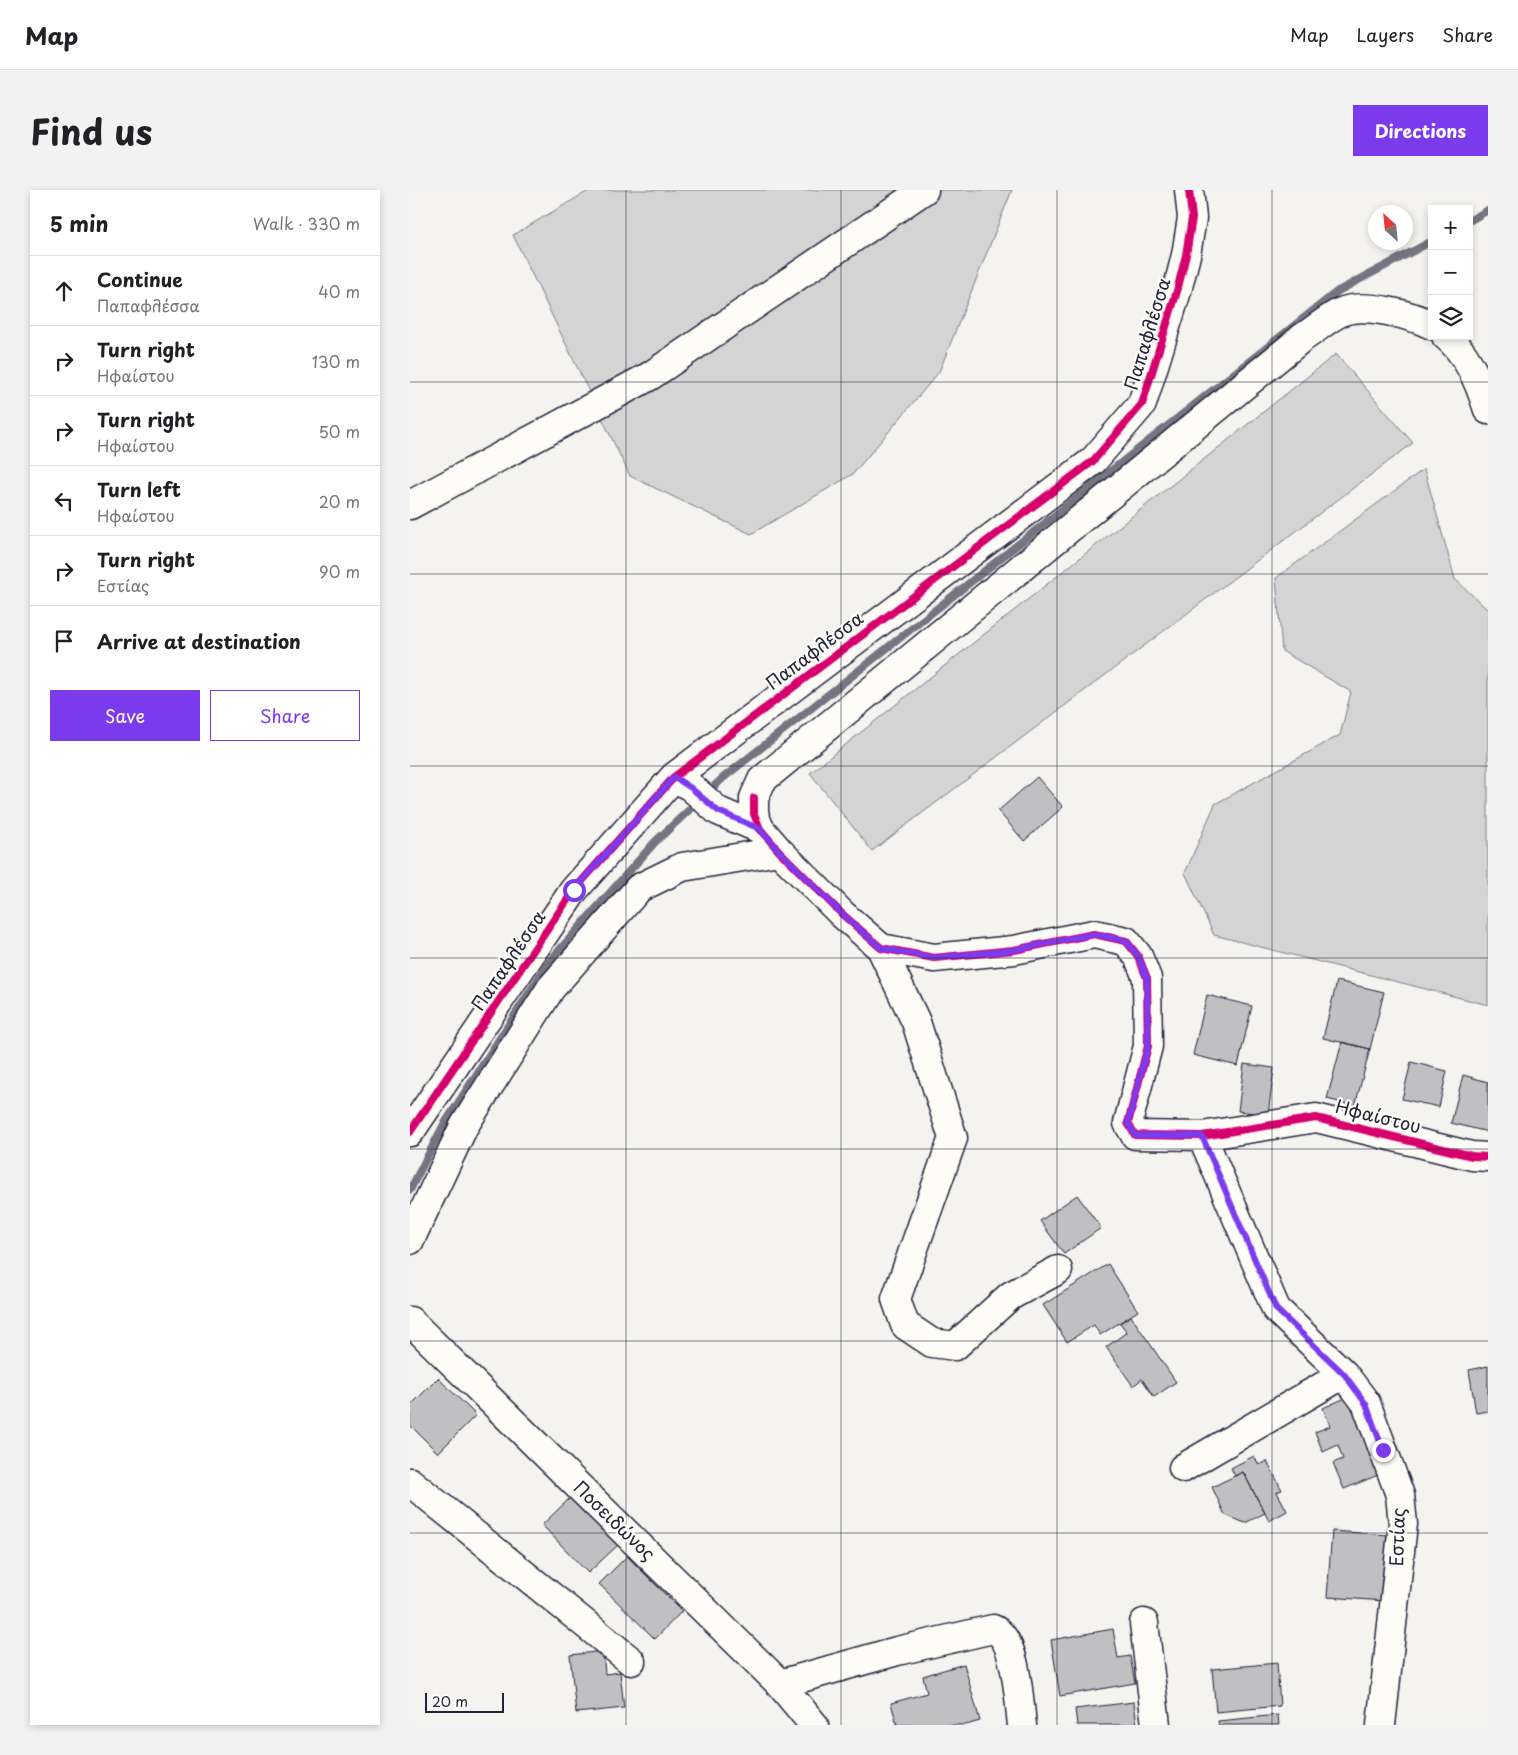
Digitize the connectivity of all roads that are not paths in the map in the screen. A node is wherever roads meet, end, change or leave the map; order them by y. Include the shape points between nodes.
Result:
1 (924, 190) edge
2 (1189, 190) edge
3 (1428, 323) edge
4 (1451, 340) edge
5 (1488, 410) edge
6 (410, 505) edge
7 (682, 782) junction
8 (760, 829) junction
9 (779, 851) junction
10 (881, 948) junction
11 (410, 1132) edge
12 (1202, 1136) junction
13 (1488, 1157) edge
14 (410, 1240) edge
15 (1058, 1270) dead end
16 (410, 1321) edge
17 (1344, 1374) junction
18 (1183, 1468) dead end
19 (410, 1482) edge
20 (1144, 1623) dead end
21 (631, 1661) dead end
22 (780, 1684) junction
23 (814, 1725) edge
24 (1022, 1725) edge
25 (1156, 1725) edge
26 (1380, 1725) edge

1 - 6 street via 650,376
2 - 7 street, Παπαφλέσσα via 1192,218 1177,291 1142,404 1120,432 1093,461
3 - 8 street via 1412,316 1375,309 1342,312 1302,338 762,780 754,798 754,814
4 - 5 street via 1480,384
7 - 8 street via 718,811
7 - 11 street, Παπαφλέσσα via 574,890
8 - 9 street
9 - 10 street
9 - 14 street via 682,867 639,888 551,988 464,1126
10 - 12 street, Ηφαίστου via 934,958 1014,950 1094,934 1126,941 1138,956 1147,978 1148,1046 1128,1123 1135,1135
10 - 15 street via 916,1022 953,1138 896,1299 905,1325 932,1344 955,1346 1010,1296
12 - 13 street, Ηφαίστου via 1316,1118 1472,1156
12 - 17 street, Εστίας via 1276,1309
16 - 22 street, Ποσειδώνος
17 - 18 street
17 - 26 street, Εστίας via 1366,1404 1400,1495 1402,1524
19 - 21 street
20 - 25 street
22 - 23 street, Ποσειδώνος
22 - 24 street via 896,1651 993,1629 1001,1632 1010,1647

